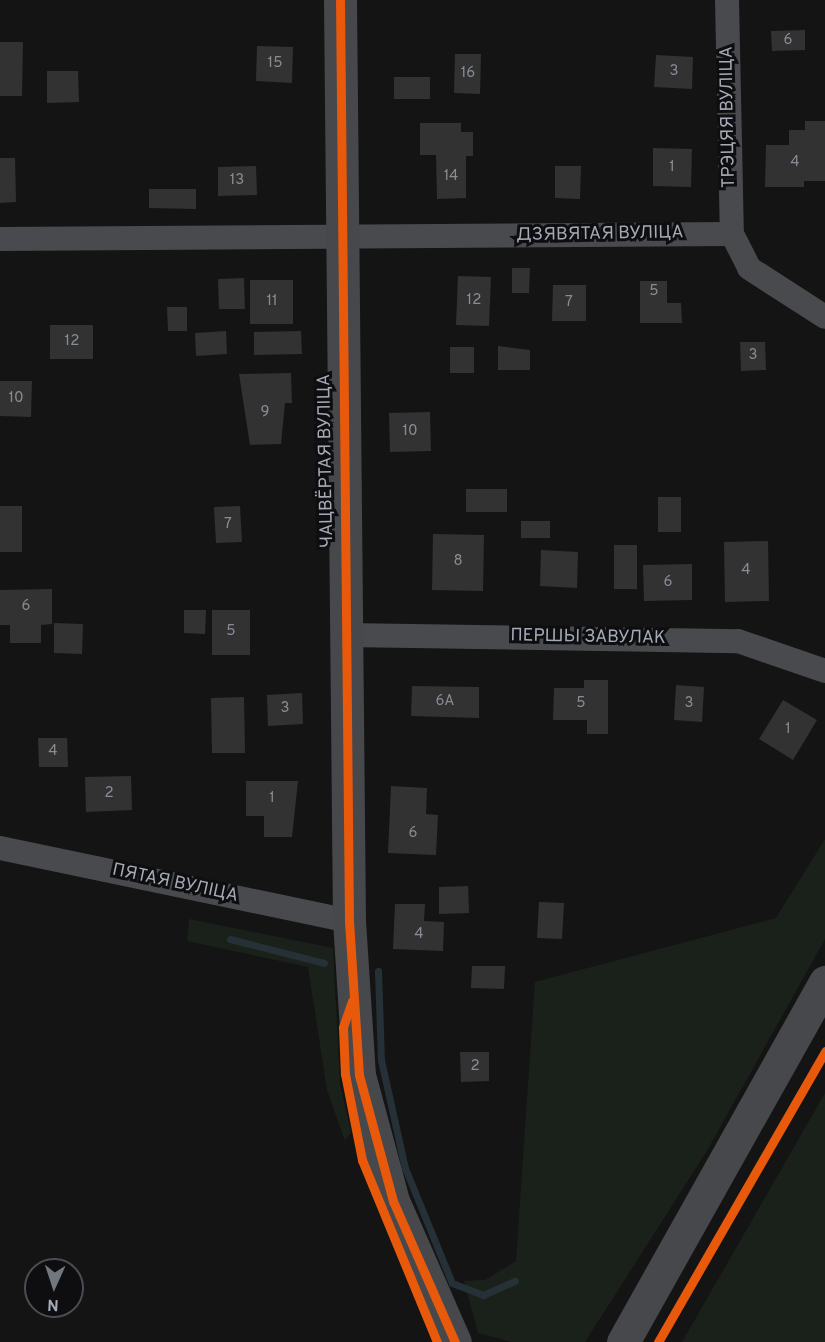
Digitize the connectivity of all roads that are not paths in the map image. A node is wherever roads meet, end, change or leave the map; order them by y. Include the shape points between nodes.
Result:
1 (340, 0) edge
2 (727, 0) edge
3 (732, 234) junction
4 (341, 237) junction
5 (0, 239) edge
6 (825, 317) edge
7 (346, 635) junction
8 (825, 671) edge
9 (0, 848) edge
10 (349, 921) junction
11 (825, 982) edge
12 (455, 1342) edge
13 (623, 1342) edge

1 - 4 street, ЧАЦВЁРТАЯ ВУЛІЦА
2 - 3 street, ТРЭЦЯЯ ВУЛІЦА
3 - 4 street, ДЗЯВЯТАЯ ВУЛІЦА
3 - 6 street via 749,268
4 - 5 street, ДЗЯВЯТАЯ ВУЛІЦА
4 - 7 street, ЧАЦВЁРТАЯ ВУЛІЦА
7 - 8 street, ПЕРШЫ ЗАВУЛАК via 738,641
7 - 10 street, ЧАЦВЁРТАЯ ВУЛІЦА
9 - 10 street, ПЯТАЯ ВУЛІЦА
10 - 12 street, ЧАЦВЁРТАЯ ВУЛІЦА via 359,1075 393,1202
11 - 13 street

